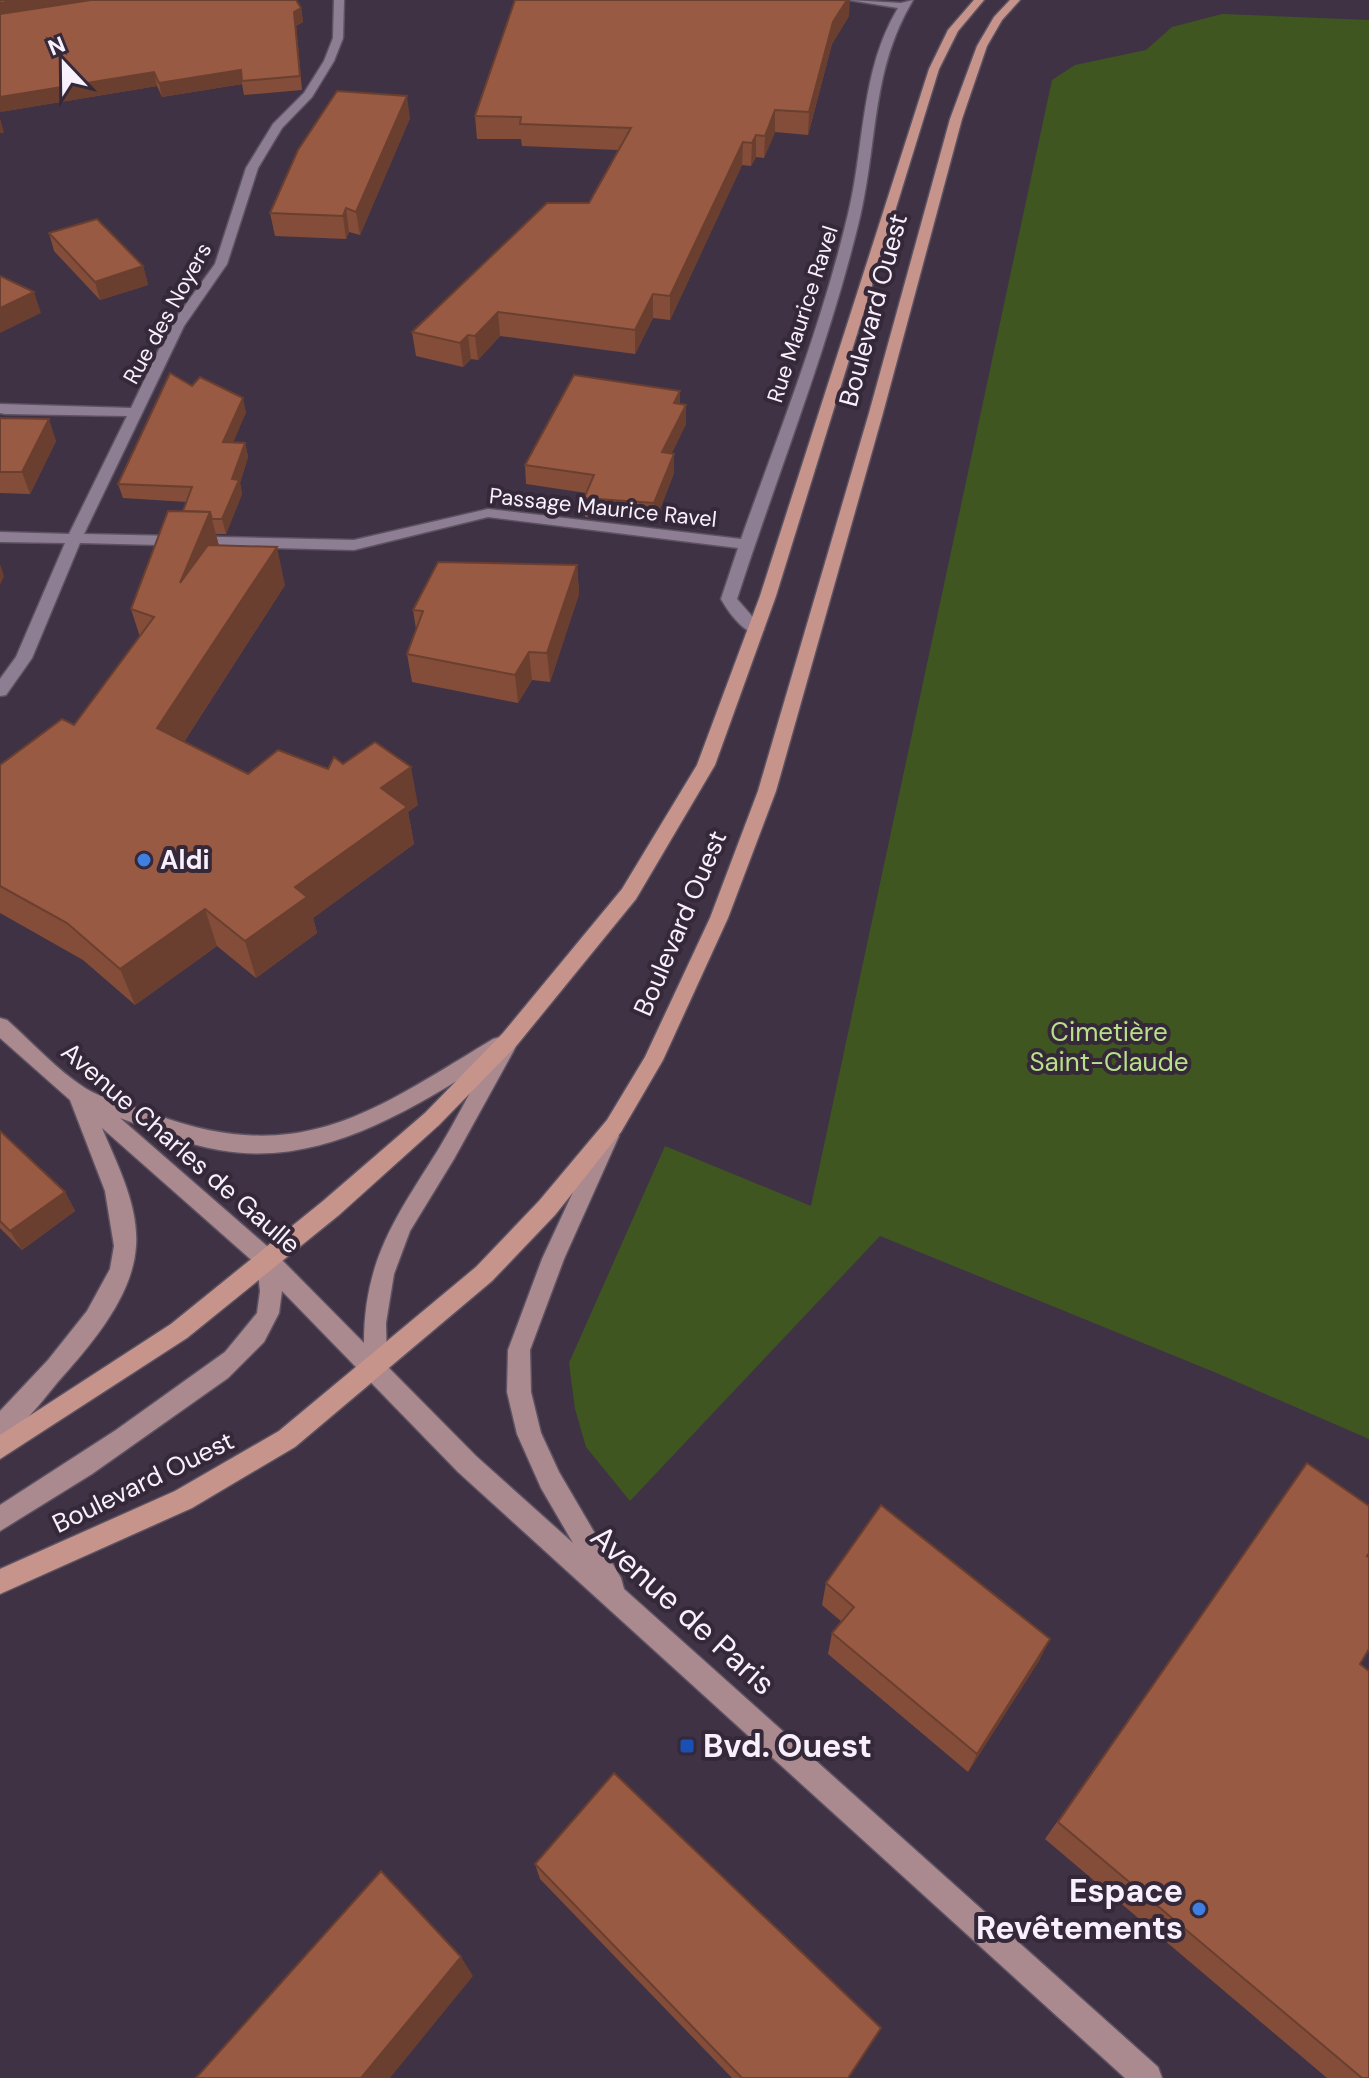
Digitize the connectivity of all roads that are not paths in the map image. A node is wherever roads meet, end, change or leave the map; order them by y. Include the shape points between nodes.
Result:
1 (339, 0) edge
2 (854, 0) edge
3 (979, 0) edge
4 (906, 3) edge
5 (1011, 4) edge
6 (0, 408) edge
7 (135, 412) junction
8 (0, 537) edge
9 (75, 538) junction
10 (746, 544) junction
11 (756, 630) junction
12 (0, 691) edge
13 (0, 1026) edge
14 (510, 1039) junction
15 (79, 1095) junction
16 (614, 1126) junction
17 (267, 1260) junction
18 (323, 1315) joint
19 (375, 1368) junction
20 (0, 1427) edge
21 (0, 1448) edge
22 (0, 1519) edge
23 (0, 1582) edge
24 (622, 1605) junction
25 (1147, 2078) edge

1 - 7 street, Rue des Noyers via 338,38 329,61 308,95 277,126 252,168 221,264 177,326
2 - 4 street
3 - 11 main road, Boulevard Ouest via 953,30 934,69
4 - 10 street, Rue Maurice Ravel via 882,47 855,213 823,325
5 - 16 main road, Boulevard Ouest via 982,46 956,119 767,791 719,918 653,1060
6 - 7 street
7 - 9 street, Rue des Noyers
8 - 9 street, Passage Maurice Ravel
9 - 10 street, Passage Maurice Ravel via 354,545 488,513
9 - 12 street, Rue des Noyers via 24,658
10 - 11 street, Rue Maurice Ravel via 729,599
11 - 14 main road, Boulevard Ouest via 706,765 672,824 629,894
13 - 15 main road, Avenue Charles de Gaulle
14 - 15 main road via 381,1115 296,1145 218,1142
14 - 17 main road, Boulevard Ouest via 432,1119
14 - 19 main road via 400,1227 383,1274
15 - 17 main road, Avenue Charles de Gaulle
15 - 20 main road via 121,1211 125,1248 97,1315
16 - 19 main road, Boulevard Ouest via 484,1274
16 - 24 main road via 534,1305 519,1350 519,1392 529,1434 550,1480
17 - 18 main road, Avenue Charles de Gaulle
17 - 21 main road, Boulevard Ouest via 179,1331
17 - 22 main road via 273,1290 266,1319 221,1370 70,1477
18 - 19 main road, Avenue de Paris
19 - 23 main road, Boulevard Ouest via 252,1463 189,1498
19 - 24 main road, Avenue de Paris via 467,1464
24 - 25 main road, Avenue de Paris

